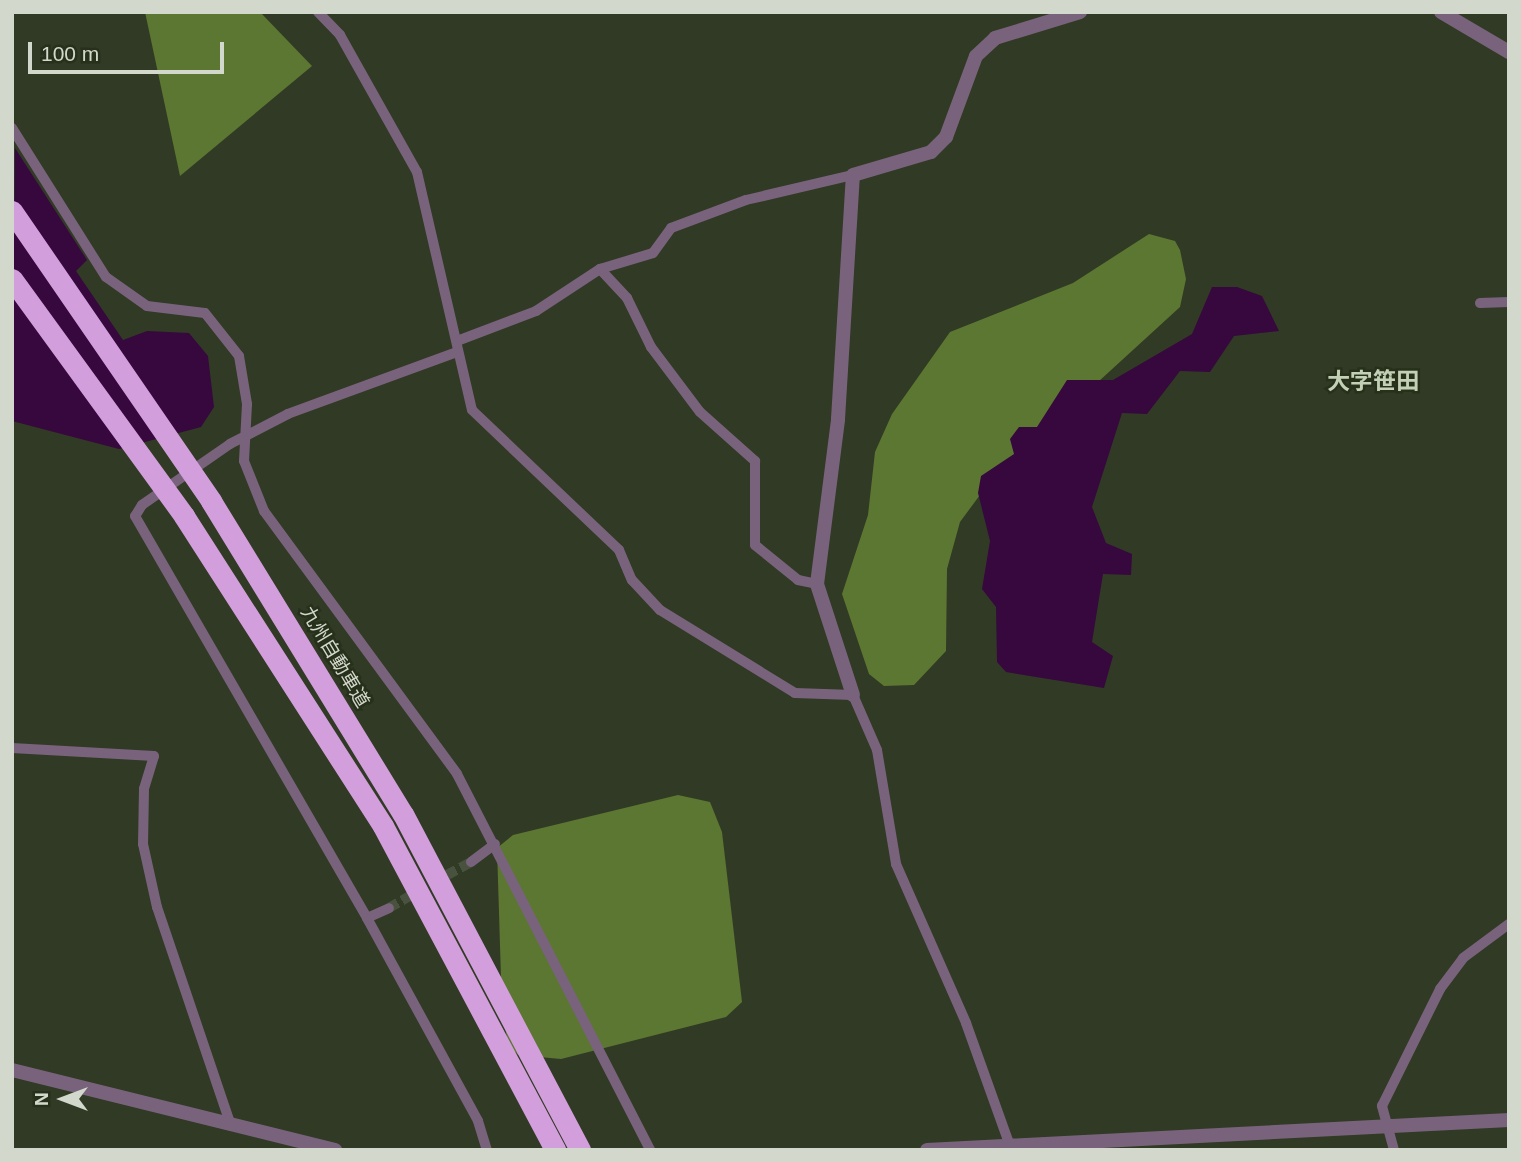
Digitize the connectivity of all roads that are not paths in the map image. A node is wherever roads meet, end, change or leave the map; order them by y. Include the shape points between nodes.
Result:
1 (318, 12) edge
2 (1080, 12) edge
3 (1441, 12) edge
4 (1509, 52) edge
5 (12, 128) edge
6 (853, 175) junction
7 (12, 211) edge
8 (600, 269) junction
9 (12, 279) edge
10 (1509, 302) edge
11 (1480, 303) dead end
12 (457, 346) junction
13 (242, 439) junction
14 (817, 584) junction
15 (853, 695) junction
16 (12, 748) edge
17 (495, 844) junction
18 (471, 862) tunnel mouth
19 (389, 908) tunnel mouth
20 (367, 918) junction
21 (1509, 924) edge
22 (12, 1070) edge
23 (1509, 1120) edge
24 (231, 1126) junction
25 (1384, 1127) junction
26 (1010, 1146) junction
27 (553, 1147) edge
28 (579, 1148) edge
29 (335, 1150) edge
30 (487, 1150) edge
31 (650, 1150) edge
32 (927, 1150) edge
33 (1394, 1150) edge

1 - 12 street via 340,35 417,172
2 - 6 street via 995,38 976,56 946,137 931,152
3 - 4 street
5 - 13 street via 37,177 126,296 147,306 205,313 224,333 241,368 247,404
6 - 8 street via 746,200 671,228 653,253
6 - 14 street via 838,419
7 - 28 highway, 九州自動車道, bridge via 211,501 403,814
8 - 12 street via 536,311
8 - 14 street via 627,298 651,347 700,412 755,461 750,536 755,545 798,580
9 - 27 highway, bridge via 184,516 383,826
10 - 11 street
12 - 13 street via 288,414
12 - 15 street via 472,410 619,550 632,580 660,610 795,693
13 - 17 street via 250,481 264,511 457,774
13 - 20 street via 142,505 135,516
14 - 15 street
15 - 26 street via 877,750 897,864 966,1023
16 - 24 street via 154,756 144,789 143,844 157,907
17 - 18 street
17 - 31 street
19 - 20 street
20 - 30 street via 478,1121
21 - 25 street via 1463,958 1440,989 1382,1106
22 - 24 street
23 - 25 street
24 - 29 street
25 - 26 street
25 - 33 street
26 - 32 street

